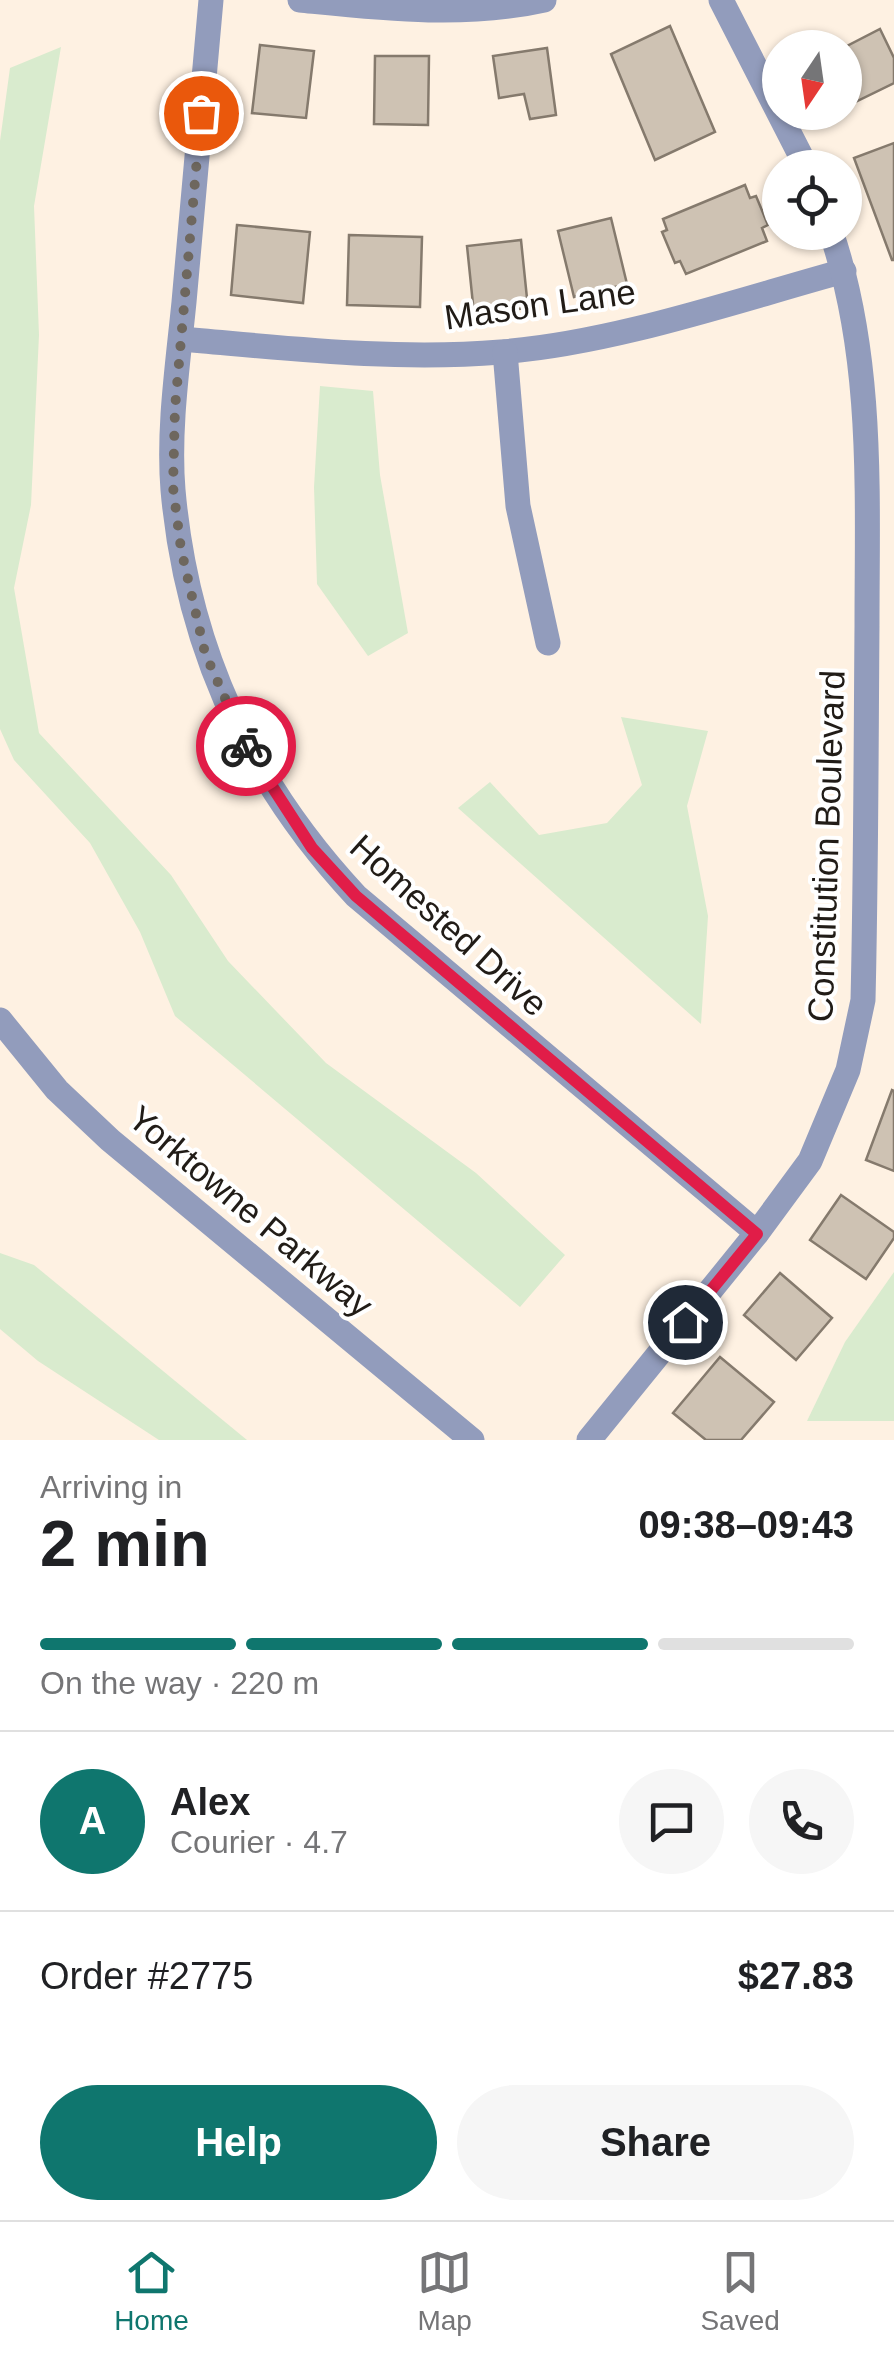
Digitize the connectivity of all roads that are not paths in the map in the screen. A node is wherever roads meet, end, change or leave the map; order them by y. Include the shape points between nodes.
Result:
1 (212, 0) edge
2 (300, 0) edge
3 (544, 0) edge
4 (721, 0) edge
5 (798, 150) edge
6 (837, 250) edge
7 (844, 271) junction
8 (180, 339) junction
9 (505, 352) junction
10 (867, 492) junction
11 (894, 492) edge
12 (548, 644) dead end
13 (0, 1020) edge
14 (757, 1234) junction
15 (472, 1440) edge
16 (589, 1440) edge

1 - 8 street, Homested Drive
2 - 3 street via 396,10
4 - 5 street
6 - 7 street, Constitution Boulevard
7 - 9 street, Mason Lane via 638,328
7 - 10 street, Constitution Boulevard via 860,366
8 - 9 street, Mason Lane via 402,356
8 - 14 street, Homested Drive via 173,487 181,549 205,653 246,746 280,801 312,848 387,924
9 - 12 street via 518,506
10 - 11 street
10 - 14 street, Constitution Boulevard via 863,1000 834,1110 810,1162
13 - 15 street, Yorktowne Parkway via 57,1090 110,1140
14 - 16 street, Constitution Boulevard

